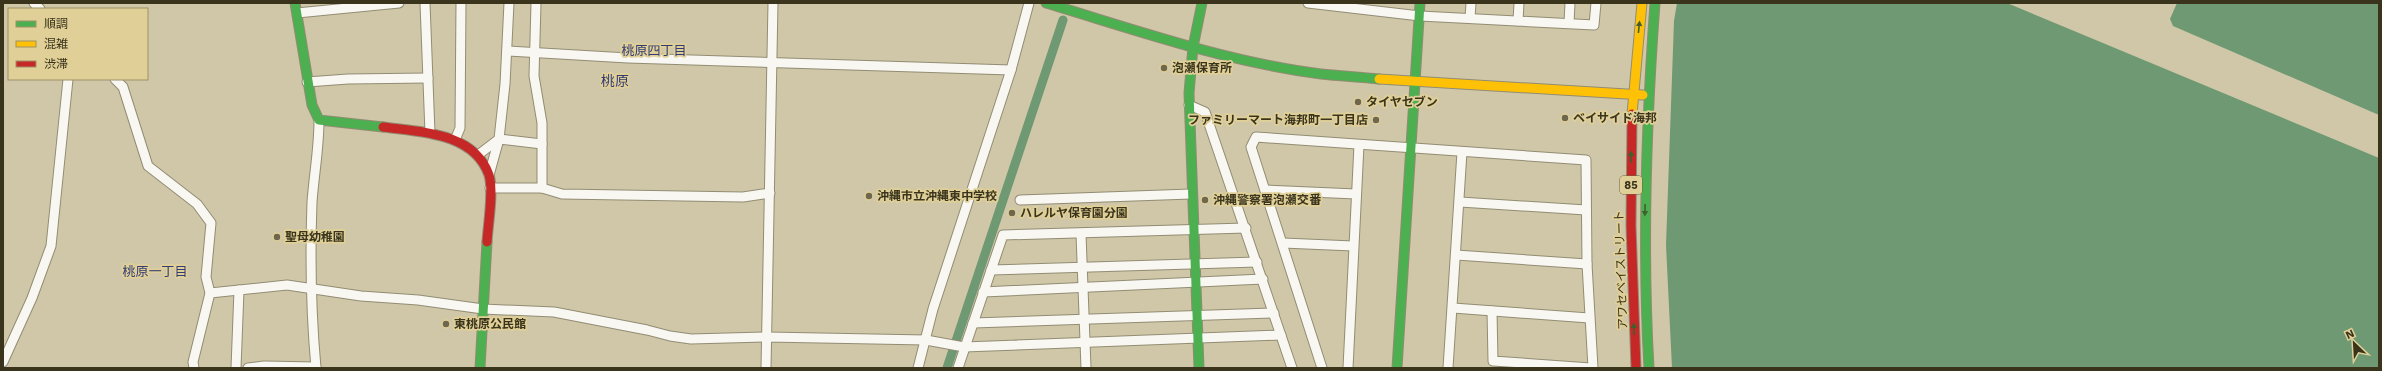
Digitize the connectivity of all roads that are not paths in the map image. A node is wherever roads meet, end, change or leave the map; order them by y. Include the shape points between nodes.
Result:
1 (295, 3) edge
2 (399, 3) edge
3 (425, 3) edge
4 (461, 3) edge
5 (509, 3) edge
6 (536, 3) edge
7 (773, 3) edge
8 (1029, 3) edge
9 (1046, 3) edge
10 (1202, 3) edge
11 (1308, 3) edge
12 (1420, 3) edge
13 (1471, 3) edge
14 (1519, 3) edge
15 (1570, 3) edge
16 (1596, 3) edge
17 (1642, 3) edge
18 (1656, 3) edge
19 (1061, 5) edge
20 (1368, 7) edge
21 (297, 13) junction
22 (1420, 16) junction
23 (1470, 18) junction
24 (1518, 21) junction
25 (1569, 23) junction
26 (1193, 46) junction
27 (507, 51) junction
28 (535, 51) junction
29 (772, 63) junction
30 (1011, 70) junction
31 (428, 78) junction
32 (68, 80) edge
33 (117, 80) edge
34 (307, 82) junction
35 (1417, 82) junction
36 (1632, 94) junction
37 (1648, 95) junction
38 (1189, 105) junction
39 (319, 120) junction
40 (430, 133) junction
41 (455, 140) junction
42 (499, 140) junction
43 (542, 144) junction
44 (1359, 145) junction
45 (1411, 149) junction
46 (1462, 152) junction
47 (478, 155) junction
48 (489, 175) junction
49 (490, 188) junction
50 (542, 188) junction
51 (1265, 190) junction
52 (770, 193) junction
53 (1191, 194) junction
54 (1356, 194) junction
55 (1020, 200) dead end
56 (1460, 202) junction
57 (1586, 210) junction
58 (1246, 228) junction
59 (1193, 230) junction
60 (1081, 234) junction
61 (1283, 243) junction
62 (1353, 246) junction
63 (1456, 255) junction
64 (1257, 262) junction
65 (1194, 264) junction
66 (1587, 264) junction
67 (1082, 268) junction
68 (991, 270) junction
69 (1263, 280) junction
70 (1195, 283) junction
71 (312, 288) junction
72 (1083, 288) junction
73 (239, 290) junction
74 (983, 292) junction
75 (210, 293) junction
76 (1453, 308) junction
77 (483, 309) junction
78 (1492, 311) junction
79 (1274, 313) junction
80 (1196, 317) junction
81 (1589, 318) junction
82 (1084, 320) junction
83 (973, 323) junction
84 (1281, 335) junction
85 (766, 337) junction
86 (1197, 339) junction
87 (926, 340) junction
88 (1085, 343) junction
89 (964, 347) junction
90 (3, 362) edge
91 (291, 367) edge
92 (316, 367) edge
93 (194, 368) edge
94 (236, 368) edge
95 (248, 368) edge
96 (480, 368) edge
97 (766, 368) edge
98 (918, 368) edge
99 (958, 368) edge
100 (1086, 368) edge
101 (1198, 368) edge
102 (1292, 368) edge
103 (1322, 368) edge
104 (1348, 368) edge
105 (1397, 368) edge
106 (1448, 368) edge
107 (1592, 368) edge
108 (1636, 368) edge
109 (1649, 368) edge

1 - 21 street
2 - 21 street
3 - 31 street
4 - 41 street via 460,128
5 - 27 street
6 - 28 street
7 - 29 street
8 - 30 street
9 - 19 street
10 - 26 street
11 - 20 street
12 - 22 street
13 - 23 street
14 - 24 street
15 - 25 street
16 - 25 street via 1594,25
36 -> 17 street, アワセベイストリート / 85
18 - 37 street, アワセベイストリート / 85
19 - 26 street
20 - 22 street
21 - 34 street
22 - 23 street
22 - 35 street
23 - 24 street
24 - 25 street
26 - 35 street via 1252,61 1321,74
26 - 38 street
27 - 28 street
27 - 42 street
28 - 29 street via 628,58
28 - 43 street via 534,76 540,104
29 - 30 street
29 - 52 street
30 - 87 street via 933,309
31 - 34 street
31 - 40 street
32 - 90 street via 51,246 32,298
33 - 75 street via 123,87 148,166 197,204 211,224 206,277
34 - 39 street via 312,105
35 - 36 street
35 - 45 street
36 - 37 street
108 -> 36 street, アワセベイストリート / 85 via 1631,226
37 -> 109 street, アワセベイストリート / 85 via 1644,227
38 - 53 street
38 - 58 street via 1205,112
39 - 40 street
39 - 71 street via 320,144 313,200 311,245
40 - 41 street
41 - 47 street
42 - 43 street
42 - 47 street
42 - 48 street
43 - 50 street
44 - 45 street
44 - 51 street via 1256,137 1251,147
44 - 54 street
45 - 46 street
45 - 105 street
46 - 56 street
46 - 57 street via 1586,160
47 - 48 street
48 - 49 street
49 - 50 street
49 - 77 street
50 - 52 street via 562,194 743,197
51 - 54 street
51 - 61 street
52 - 85 street
53 - 55 street
53 - 59 street
54 - 62 street
56 - 57 street
56 - 63 street
57 - 66 street
58 - 59 street
58 - 64 street
59 - 60 street
59 - 65 street
60 - 67 street
60 - 68 street via 1003,235
61 - 62 street
61 - 103 street
62 - 104 street
63 - 66 street
63 - 76 street
64 - 65 street
64 - 69 street
65 - 67 street
65 - 70 street
66 - 81 street
67 - 68 street
67 - 72 street
68 - 74 street
69 - 70 street
69 - 79 street
70 - 72 street
70 - 80 street
71 - 73 street via 287,285
71 - 77 street
71 - 92 street
72 - 74 street
72 - 82 street
73 - 75 street
73 - 94 street
74 - 83 street
75 - 93 street via 199,333
76 - 78 street
76 - 106 street
77 - 85 street via 554,312 691,339
77 - 96 street
78 - 81 street
78 - 107 street via 1493,361
79 - 80 street
79 - 84 street
80 - 82 street
80 - 86 street
81 - 107 street
82 - 83 street
82 - 88 street
83 - 89 street
84 - 86 street
84 - 102 street
85 - 87 street
85 - 97 street
86 - 88 street
86 - 101 street
87 - 89 street
87 - 98 street
88 - 89 street
88 - 100 street
89 - 99 street
91 - 92 street
91 - 95 street

